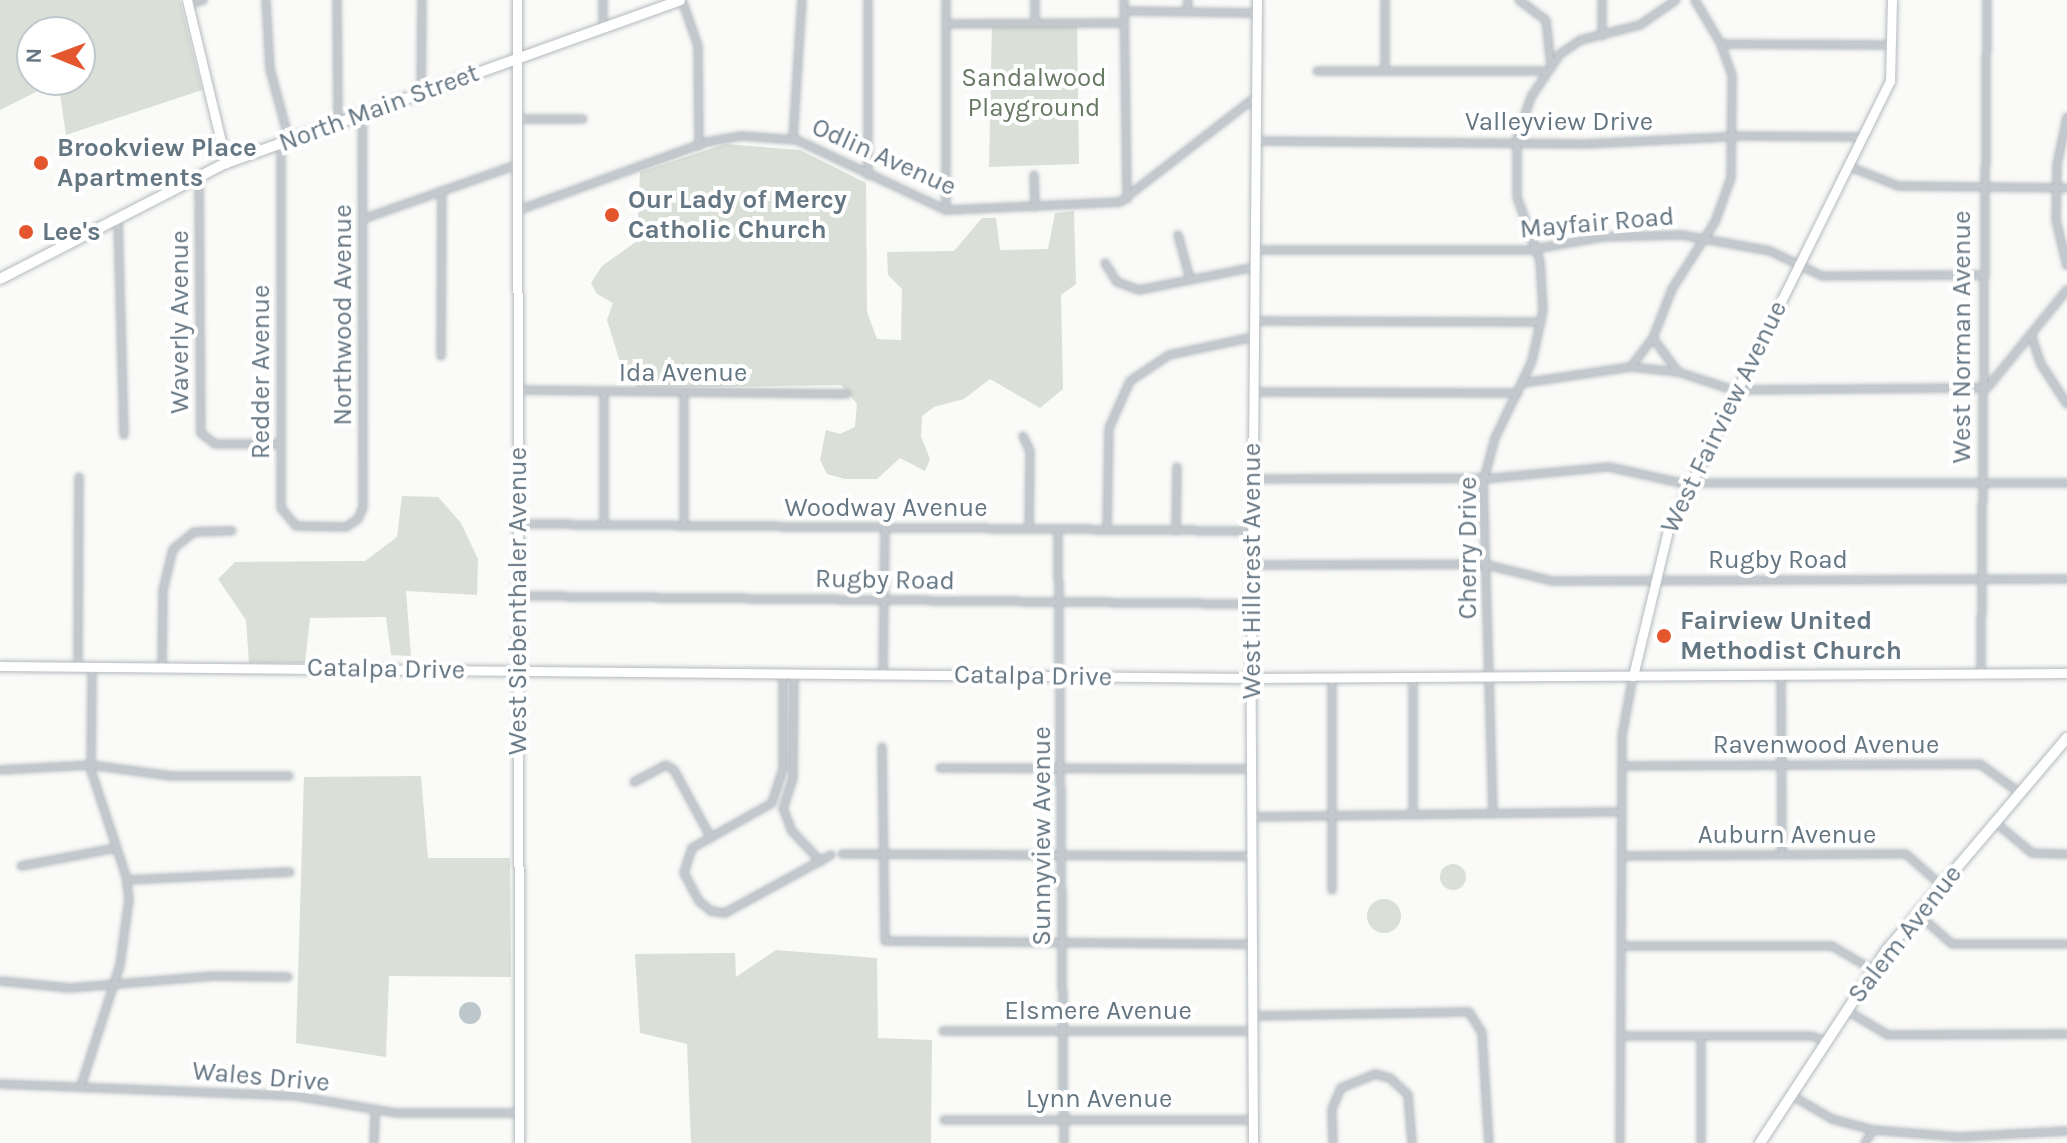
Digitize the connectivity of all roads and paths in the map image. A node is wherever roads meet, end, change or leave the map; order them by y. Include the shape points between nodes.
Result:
1 (203, 0) edge
2 (266, 0) edge
3 (337, 0) edge
4 (422, 0) edge
5 (517, 0) edge
6 (603, 0) edge
7 (681, 0) edge
8 (802, 0) edge
9 (868, 0) edge
10 (946, 0) edge
11 (1035, 0) edge
12 (1124, 0) edge
13 (1188, 0) edge
14 (1257, 0) edge
15 (1264, 0) edge
16 (1385, 0) edge
17 (1519, 0) edge
18 (1602, 0) edge
19 (1676, 0) edge
20 (1695, 0) edge
21 (1892, 0) edge
22 (1987, 0) edge
23 (188, 2) edge
24 (1124, 11) junction
25 (1187, 12) junction
26 (1257, 13) junction
27 (1035, 22) junction
28 (1122, 23) junction
29 (946, 24) junction
30 (603, 27) junction
31 (1602, 36) junction
32 (1721, 44) junction
33 (1892, 45) junction
34 (518, 58) junction
35 (1549, 69) junction
36 (1317, 71) dead end
37 (1385, 71) junction
38 (421, 93) junction
39 (1256, 97) junction
40 (362, 114) junction
41 (2067, 117) edge
42 (519, 119) junction
43 (583, 119) dead end
44 (338, 123) junction
45 (1733, 136) junction
46 (1863, 137) junction
47 (793, 139) junction
48 (1256, 141) junction
49 (285, 142) junction
50 (1517, 143) junction
51 (699, 146) junction
52 (226, 163) junction
53 (519, 164) junction
54 (1848, 166) junction
55 (199, 174) junction
56 (868, 175) junction
57 (1034, 175) dead end
58 (1984, 187) junction
59 (2056, 188) junction
60 (2067, 188) edge
61 (442, 191) junction
62 (1127, 199) junction
63 (1035, 207) junction
64 (519, 210) junction
65 (946, 210) junction
66 (118, 216) junction
67 (363, 219) junction
68 (1178, 235) dead end
69 (1705, 237) junction
70 (1538, 249) junction
71 (1255, 250) junction
72 (1105, 263) dead end
73 (1799, 263) junction
74 (2067, 266) edge
75 (1255, 267) junction
76 (1983, 275) junction
77 (0, 279) edge
78 (1190, 279) junction
79 (2067, 290) edge
80 (1254, 321) junction
81 (1541, 322) junction
82 (2031, 334) junction
83 (1254, 337) junction
84 (1653, 338) junction
85 (441, 356) dead end
86 (1631, 367) junction
87 (1678, 372) junction
88 (1523, 383) junction
89 (1982, 389) junction
90 (519, 390) junction
91 (1736, 391) junction
92 (1254, 392) junction
93 (604, 393) junction
94 (684, 393) junction
95 (1518, 393) junction
96 (847, 394) dead end
97 (2067, 404) edge
98 (124, 435) dead end
99 (1023, 436) dead end
100 (281, 444) junction
101 (1177, 467) dead end
102 (79, 477) dead end
103 (1485, 477) junction
104 (1253, 479) junction
105 (2067, 483) edge
106 (1690, 484) junction
107 (1981, 484) junction
108 (361, 516) joint
109 (519, 524) junction
110 (604, 525) junction
111 (684, 526) junction
112 (885, 528) junction
113 (1029, 529) junction
114 (1058, 529) junction
115 (1107, 530) junction
116 (232, 531) dead end
117 (1176, 531) junction
118 (1252, 531) junction
119 (1483, 564) junction
120 (1252, 565) junction
121 (1981, 579) junction
122 (2067, 579) edge
123 (1654, 580) junction
124 (519, 596) junction
125 (884, 600) junction
126 (1058, 602) junction
127 (1252, 604) junction
128 (78, 665) junction
129 (0, 666) edge
130 (92, 666) junction
131 (162, 666) junction
132 (518, 671) junction
133 (1981, 673) junction
134 (2067, 673) edge
135 (783, 674) junction
136 (794, 674) junction
137 (1781, 674) junction
138 (883, 675) junction
139 (1059, 676) junction
140 (1489, 676) junction
141 (1633, 676) junction
142 (1332, 677) junction
143 (1413, 677) junction
144 (1251, 678) junction
145 (2067, 738) edge
146 (882, 747) dead end
147 (91, 765) junction
148 (1781, 765) junction
149 (1622, 766) junction
150 (940, 768) dead end
151 (1062, 768) junction
152 (1251, 769) junction
153 (0, 770) edge
154 (289, 776) dead end
155 (634, 782) dead end
156 (2020, 793) junction
157 (772, 803) junction
158 (783, 808) junction
159 (1622, 812) junction
160 (1493, 814) junction
161 (1413, 815) junction
162 (1333, 816) junction
163 (1252, 817) junction
164 (1996, 823) junction
165 (711, 838) junction
166 (116, 848) junction
167 (842, 854) dead end
168 (2067, 854) edge
169 (831, 855) dead end
170 (883, 855) junction
171 (1782, 855) junction
172 (1063, 856) junction
173 (1252, 856) junction
174 (1622, 856) junction
175 (821, 862) junction
176 (21, 866) dead end
177 (290, 872) dead end
178 (127, 880) junction
179 (1941, 885) junction
180 (1332, 890) dead end
181 (1917, 914) junction
182 (1063, 943) junction
183 (1252, 944) junction
184 (2067, 944) edge
185 (1621, 946) junction
186 (1873, 970) junction
187 (288, 977) dead end
188 (0, 981) edge
189 (115, 985) junction
190 (1846, 1010) junction
191 (1253, 1016) junction
192 (943, 1031) dead end
193 (1064, 1031) junction
194 (1253, 1031) junction
195 (2067, 1034) edge
196 (1621, 1036) junction
197 (1701, 1036) junction
198 (1826, 1041) junction
199 (0, 1084) edge
200 (81, 1086) junction
201 (1791, 1095) junction
202 (375, 1111) junction
203 (519, 1113) junction
204 (1064, 1119) junction
205 (944, 1120) dead end
206 (1253, 1120) junction
207 (1873, 1130) junction
208 (2067, 1131) edge
209 (1958, 1140) edge
210 (374, 1143) edge
211 (519, 1143) edge
212 (1064, 1143) edge
213 (1253, 1143) edge
214 (1333, 1143) edge
215 (1412, 1143) edge
216 (1489, 1143) edge
217 (1620, 1143) edge
218 (1701, 1143) edge
219 (1760, 1143) edge
220 (1865, 1143) edge

1 - 23 street
2 - 49 street, Redder Avenue via 270,69
3 - 44 street
4 - 38 street
5 - 34 street, West Siebenthaler Avenue
6 - 30 street
7 - 30 main road, North Main Street
7 - 51 street via 698,46
8 - 47 street
9 - 56 street
10 - 29 street
11 - 27 street
12 - 24 street
13 - 25 street
14 - 15 street
14 - 26 street, West Hillcrest Avenue
16 - 37 street
17 - 35 street via 1546,20
18 - 31 street
19 - 31 street, Cherry Drive via 1640,25
20 - 32 street
21 - 33 street, West Fairview Avenue
22 - 58 street, West Norman Avenue
23 - 52 street
24 - 25 street
24 - 28 street
25 - 26 street
26 - 39 street, West Hillcrest Avenue
27 - 28 street
27 - 29 street
28 - 62 street
29 - 65 street
30 - 34 main road, North Main Street
31 - 35 street, Cherry Drive via 1575,43
32 - 33 street
32 - 45 street via 1734,87
33 - 46 street, West Fairview Avenue via 1890,81
34 - 38 main road, North Main Street
34 - 42 street, West Siebenthaler Avenue
35 - 37 street
35 - 50 street, Cherry Drive via 1531,97
36 - 37 street
38 - 40 main road, North Main Street
39 - 48 street, West Hillcrest Avenue
39 - 62 street
40 - 44 main road, North Main Street
40 - 67 street, Northwood Avenue
41 - 59 street
42 - 43 street
42 - 53 street, West Siebenthaler Avenue
44 - 49 main road, North Main Street
45 - 46 street, Valleyview Drive
45 - 50 street, Valleyview Drive
45 - 69 street via 1729,188
46 - 54 street, West Fairview Avenue
47 - 51 street, Odlin Avenue via 732,137
47 - 56 street, Odlin Avenue
48 - 50 street, Valleyview Drive
48 - 71 street, West Hillcrest Avenue
49 - 52 main road, North Main Street
49 - 100 street, Redder Avenue
50 - 70 street, Cherry Drive via 1517,197
51 - 64 street, Odlin Avenue
52 - 55 main road, North Main Street
53 - 61 street
53 - 64 street, West Siebenthaler Avenue
54 - 58 street via 1898,186
54 - 73 street, West Fairview Avenue
55 - 66 main road, North Main Street
55 - 100 street, Waverly Avenue via 201,433 215,444
56 - 65 street, Odlin Avenue
57 - 63 street
58 - 59 street
58 - 76 street, West Norman Avenue
59 - 60 street
59 - 74 street via 2057,228
61 - 67 street
61 - 85 street
62 - 63 street, Odlin Avenue
63 - 65 street, Odlin Avenue
64 - 90 street, West Siebenthaler Avenue
66 - 77 main road, North Main Street
66 - 98 street via 119,426
67 - 108 street, Northwood Avenue
68 - 78 street
69 - 70 street, Mayfair Road via 1637,234
69 - 73 street, Mayfair Road
69 - 84 street via 1672,289
70 - 71 street, Mayfair Road
70 - 81 street, Cherry Drive
71 - 75 street, West Hillcrest Avenue
72 - 78 street via 1113,278 1134,290
73 - 76 street, Mayfair Road via 1825,276
73 - 91 street, West Fairview Avenue
75 - 78 street
75 - 80 street, West Hillcrest Avenue
76 - 89 street, West Norman Avenue
79 - 82 street
80 - 81 street
80 - 83 street, West Hillcrest Avenue
81 - 88 street, Cherry Drive
82 - 89 street via 1991,386
82 - 97 street via 2041,364
83 - 92 street, West Hillcrest Avenue
83 - 115 street via 1169,355 1130,381 1109,428
84 - 86 street
84 - 87 street
86 - 87 street
86 - 88 street
87 - 91 street
88 - 95 street, Cherry Drive
89 - 91 street
89 - 107 street, West Norman Avenue
90 - 93 street, Ida Avenue
90 - 109 street, West Siebenthaler Avenue
91 - 106 street, West Fairview Avenue
92 - 95 street
92 - 104 street, West Hillcrest Avenue
93 - 94 street, Ida Avenue
93 - 110 street
94 - 96 street, Ida Avenue
94 - 111 street
95 - 103 street, Cherry Drive via 1495,438
99 - 113 street via 1030,451
100 - 108 street, Redder Avenue via 281,508 289,522 343,527
101 - 117 street
102 - 128 street
103 - 104 street
103 - 106 street via 1609,467
103 - 119 street, Cherry Drive
104 - 118 street, West Hillcrest Avenue
105 - 107 street
106 - 107 street
106 - 123 street, West Fairview Avenue via 1664,538
107 - 121 street, West Norman Avenue
109 - 110 street, Woodway Avenue
109 - 124 street, West Siebenthaler Avenue
110 - 111 street, Woodway Avenue
111 - 112 street, Woodway Avenue
112 - 113 street, Woodway Avenue
112 - 125 street
113 - 114 street, Woodway Avenue
114 - 115 street, Woodway Avenue
114 - 126 street, Sunnyview Avenue
115 - 117 street, Woodway Avenue
116 - 131 street via 194,532 173,549 163,590
117 - 118 street, Woodway Avenue
118 - 120 street, West Hillcrest Avenue
119 - 120 street, Rugby Road
119 - 123 street, Rugby Road via 1544,581
119 - 140 street, Cherry Drive
120 - 127 street, West Hillcrest Avenue
121 - 122 street, Rugby Road
121 - 123 street, Rugby Road
121 - 133 street, West Norman Avenue
123 - 141 street, West Fairview Avenue
124 - 125 street, Rugby Road
124 - 132 street, West Siebenthaler Avenue
125 - 126 street, Rugby Road
125 - 138 street
126 - 127 street, Rugby Road
126 - 139 street, Sunnyview Avenue
127 - 144 street, West Hillcrest Avenue
128 - 129 street, Catalpa Drive
128 - 130 street, Catalpa Drive
130 - 131 street, Catalpa Drive
130 - 147 street
131 - 132 street, Catalpa Drive
132 - 135 street, Catalpa Drive
132 - 203 street, West Siebenthaler Avenue
133 - 134 street, Catalpa Drive
133 - 137 street, Catalpa Drive
135 - 136 street, Catalpa Drive
135 - 157 street via 783,769
136 - 138 street, Catalpa Drive
136 - 158 street via 793,778
137 - 141 street, Catalpa Drive
137 - 148 street
138 - 139 street, Catalpa Drive
139 - 144 street, Catalpa Drive
139 - 151 street, Sunnyview Avenue
140 - 141 street, Catalpa Drive
140 - 143 street, Catalpa Drive
140 - 160 street, Cherry Drive
141 - 149 street, West Fairview Avenue
142 - 143 street, Catalpa Drive
142 - 144 street, Catalpa Drive
142 - 162 street
143 - 161 street
144 - 152 street, West Hillcrest Avenue
145 - 156 main road, Salem Avenue
146 - 170 street
147 - 153 street
147 - 154 street via 171,776
147 - 166 street
148 - 149 street, Ravenwood Avenue
148 - 156 street, Ravenwood Avenue via 1980,764
148 - 171 street
149 - 159 street, West Fairview Avenue
150 - 151 street
151 - 152 street
151 - 172 street, Sunnyview Avenue
152 - 163 street, West Hillcrest Avenue
155 - 165 street via 666,765 674,770
156 - 164 main road, Salem Avenue
157 - 158 street
157 - 165 street
158 - 175 street via 792,831
159 - 160 street
159 - 174 street, West Fairview Avenue
160 - 161 street
161 - 162 street
162 - 163 street
162 - 180 street
163 - 173 street, West Hillcrest Avenue
164 - 168 street via 2032,853
164 - 179 main road, Salem Avenue
165 - 175 street via 686,855 684,873 699,901 716,912 729,912
166 - 176 street
166 - 178 street
167 - 170 street
169 - 175 street
170 - 172 street
170 - 182 street via 884,940
171 - 174 street, Auburn Avenue
171 - 179 street, Auburn Avenue via 1906,854
172 - 173 street
172 - 182 street, Sunnyview Avenue
173 - 183 street, West Hillcrest Avenue
174 - 185 street, West Fairview Avenue
177 - 178 street
178 - 189 street via 128,916
179 - 181 main road, Salem Avenue
181 - 184 street via 1952,944
181 - 186 main road, Salem Avenue
182 - 183 street
182 - 193 street, Sunnyview Avenue
183 - 191 street, West Hillcrest Avenue
185 - 186 street via 1832,946
185 - 196 street, West Fairview Avenue
186 - 190 main road, Salem Avenue
187 - 189 street
188 - 189 street via 70,988
189 - 200 street
190 - 195 street via 1888,1035
190 - 198 main road, Salem Avenue
191 - 194 street, West Hillcrest Avenue
191 - 216 street via 1463,1011 1477,1021
192 - 193 street, Elsmere Avenue
193 - 194 street, Elsmere Avenue
193 - 204 street, Sunnyview Avenue
194 - 206 street, West Hillcrest Avenue
196 - 197 street
196 - 217 street, West Fairview Avenue
197 - 198 street via 1811,1036
197 - 218 street
198 - 201 main road, Salem Avenue
199 - 200 street, Wales Drive
200 - 202 street, Wales Drive via 296,1096
201 - 207 street via 1832,1119
201 - 219 main road, Salem Avenue
202 - 203 street, Wales Drive
202 - 210 street
203 - 211 street, West Siebenthaler Avenue
204 - 205 street, Lynn Avenue
204 - 206 street, Lynn Avenue
204 - 212 street, Sunnyview Avenue
206 - 213 street, West Hillcrest Avenue
207 - 209 street
207 - 220 street
208 - 209 street
214 - 215 street via 1337,1096 1351,1080 1375,1074 1390,1078 1408,1095

